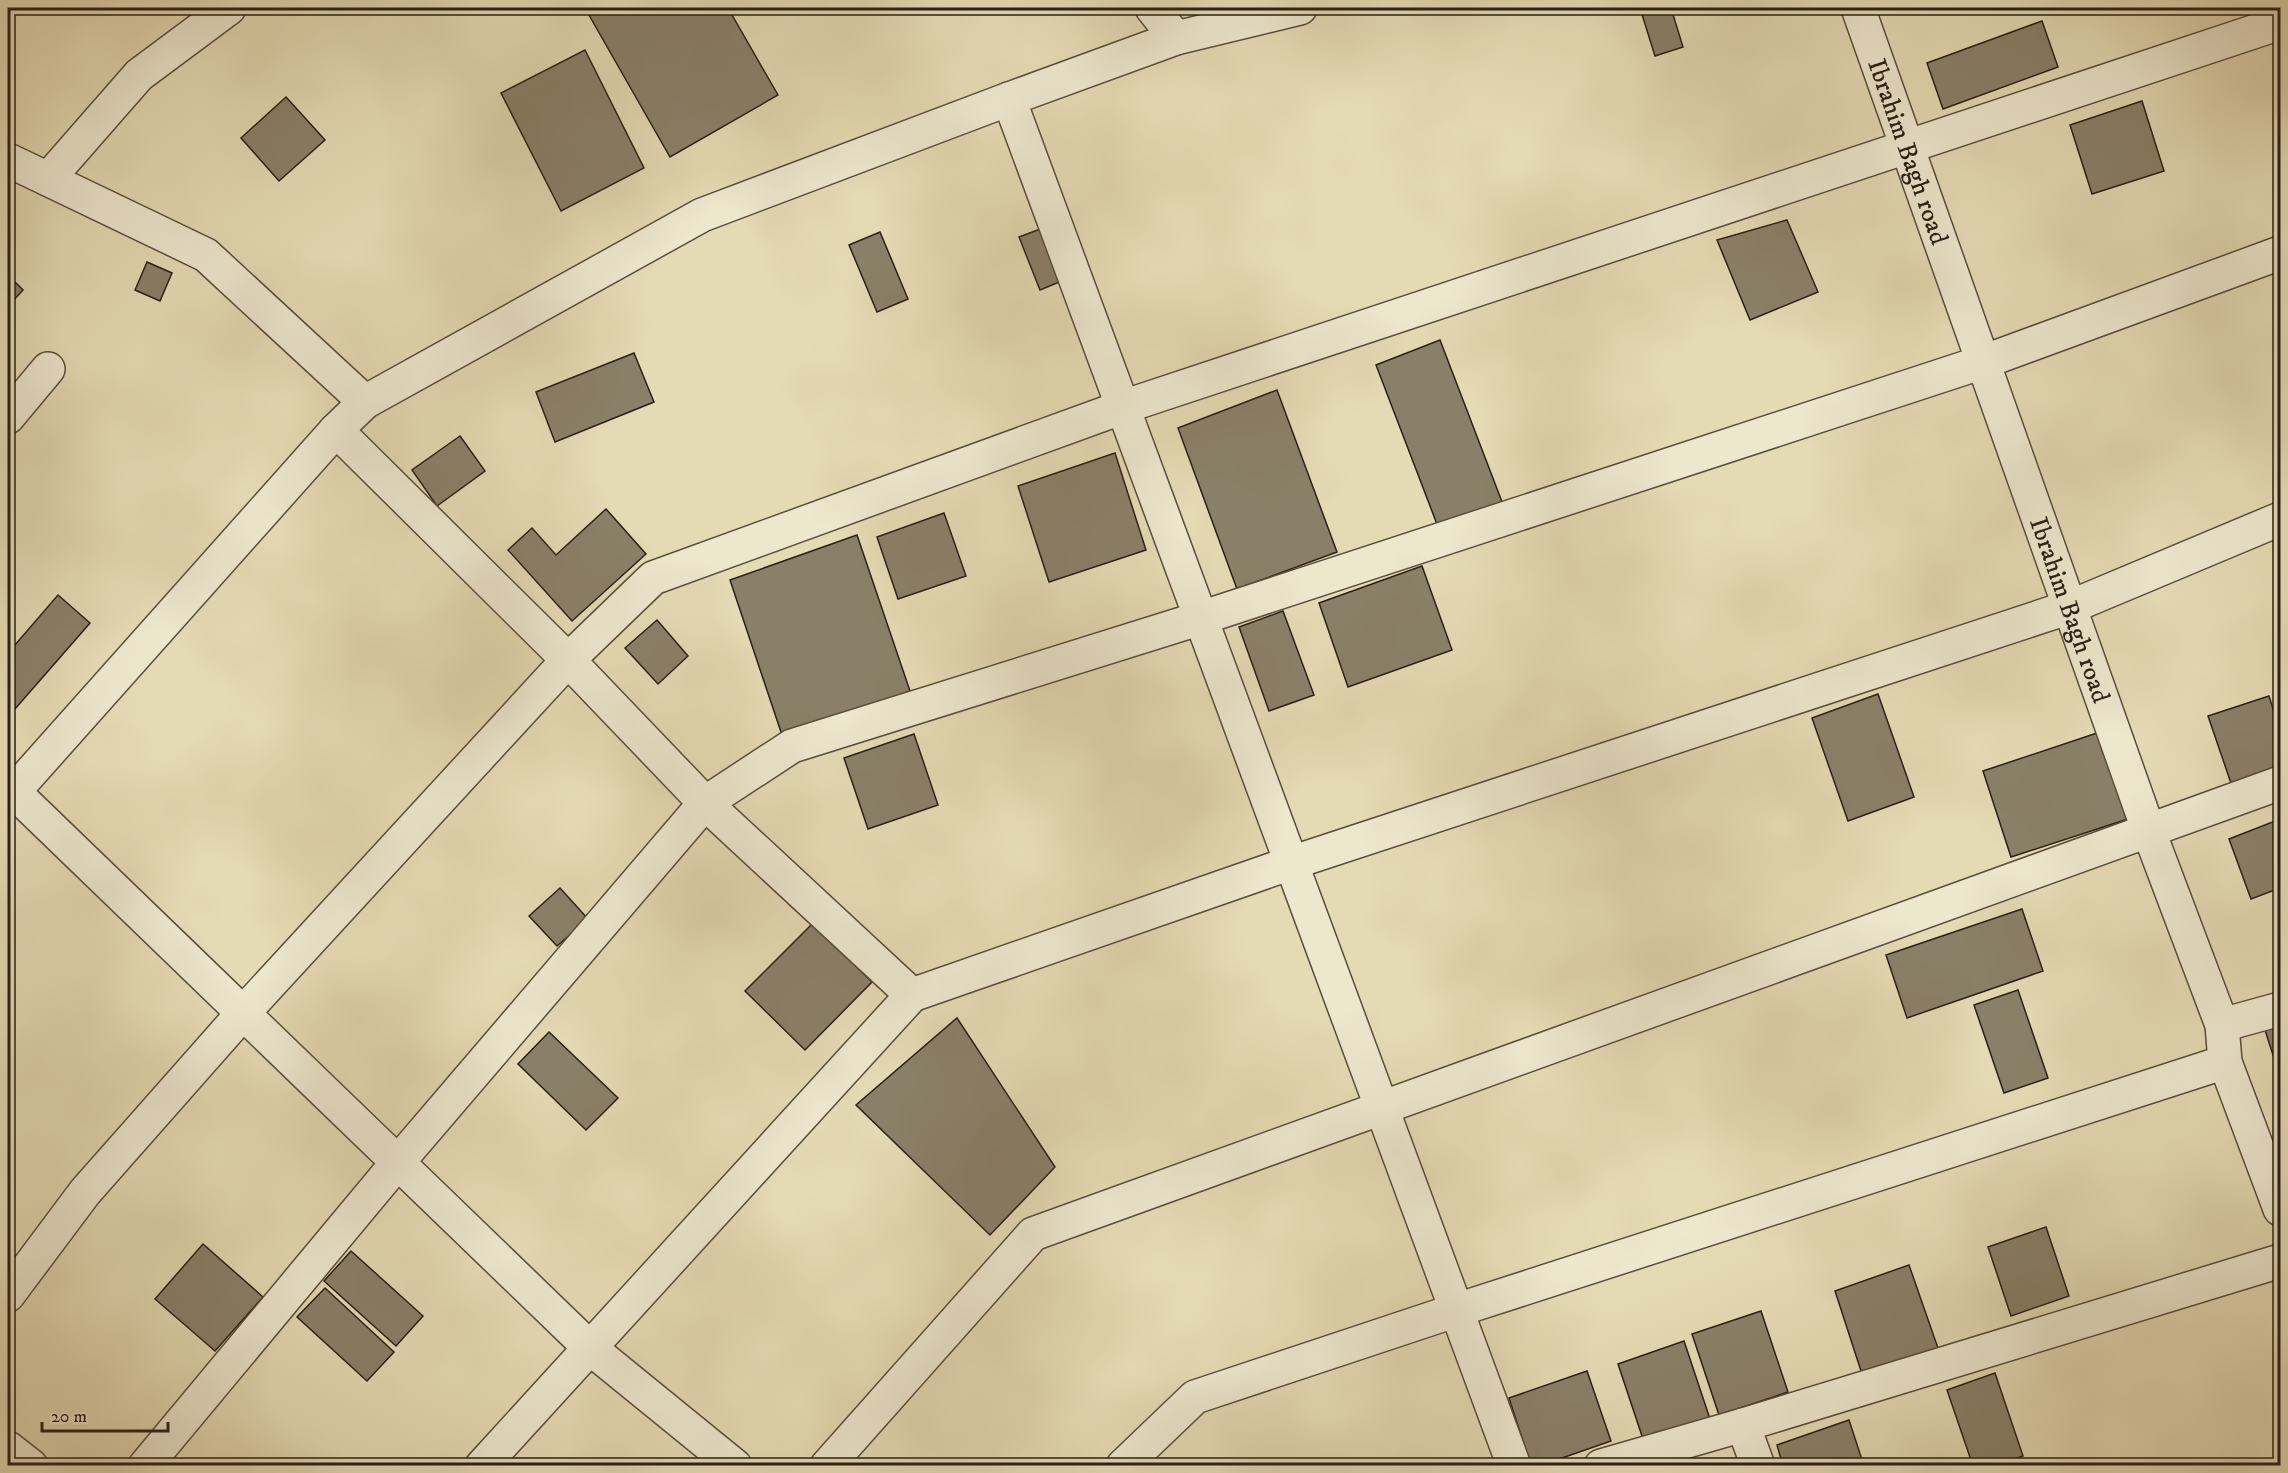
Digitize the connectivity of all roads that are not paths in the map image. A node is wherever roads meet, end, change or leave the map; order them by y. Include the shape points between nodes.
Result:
1 (229, 8) edge
2 (1152, 8) edge
3 (1300, 8) edge
4 (1858, 8) edge
5 (2280, 23) edge
6 (1176, 38) junction
7 (1009, 99) junction
8 (1907, 146) junction
9 (8, 160) edge
10 (48, 179) junction
11 (2280, 253) edge
12 (1983, 362) junction
13 (48, 369) dead end
14 (365, 402) junction
15 (1123, 407) junction
16 (8, 417) edge
17 (336, 430) junction
18 (2280, 519) edge
19 (2070, 607) junction
20 (1201, 618) junction
21 (568, 660) junction
22 (2280, 783) edge
23 (10, 795) edge
24 (705, 803) junction
25 (2148, 829) junction
26 (1292, 863) junction
27 (912, 995) junction
28 (2280, 1009) edge
29 (244, 1012) junction
30 (2222, 1025) junction
31 (2224, 1062) junction
32 (1382, 1108) junction
33 (398, 1162) junction
34 (2280, 1209) edge
35 (2280, 1261) edge
36 (8, 1294) edge
37 (1457, 1310) junction
38 (590, 1348) junction
39 (1743, 1425) junction
40 (8, 1448) edge
41 (31, 1466) edge
42 (145, 1466) edge
43 (482, 1466) edge
44 (735, 1466) edge
45 (827, 1466) edge
46 (1123, 1466) edge
47 (1514, 1466) edge
48 (1601, 1466) edge
49 (1758, 1466) edge

1 - 10 street via 139,75
2 - 6 street
3 - 6 street
4 - 8 street, Ibrahim Bagh road
5 - 8 street
6 - 7 street
7 - 14 street via 702,215
7 - 15 street
8 - 12 street, Ibrahim Bagh road
8 - 15 street
9 - 10 street
10 - 14 street via 206,255
11 - 12 street
12 - 19 street, Ibrahim Bagh road
12 - 20 street
13 - 16 street
14 - 17 street
15 - 20 street
15 - 21 street via 653,578
17 - 21 street
17 - 23 street
18 - 19 street
19 - 25 street, Ibrahim Bagh road
19 - 26 street
20 - 24 street via 792,746
20 - 26 street
21 - 24 street
21 - 29 street
22 - 25 street
23 - 29 street
24 - 27 street
24 - 33 street
25 - 30 street, Ibrahim Bagh road
25 - 32 street
26 - 27 street
26 - 32 street
27 - 38 street
28 - 30 street
29 - 33 street
29 - 36 street via 85,1192
30 - 31 street, Ibrahim Bagh road
31 - 34 street, Ibrahim Bagh road
31 - 37 street
32 - 37 street
32 - 45 street via 1033,1234
33 - 38 street
33 - 42 street
35 - 39 street
37 - 46 street via 1195,1397
37 - 47 street
38 - 43 street
38 - 44 street
39 - 48 street
39 - 49 street
40 - 41 street

